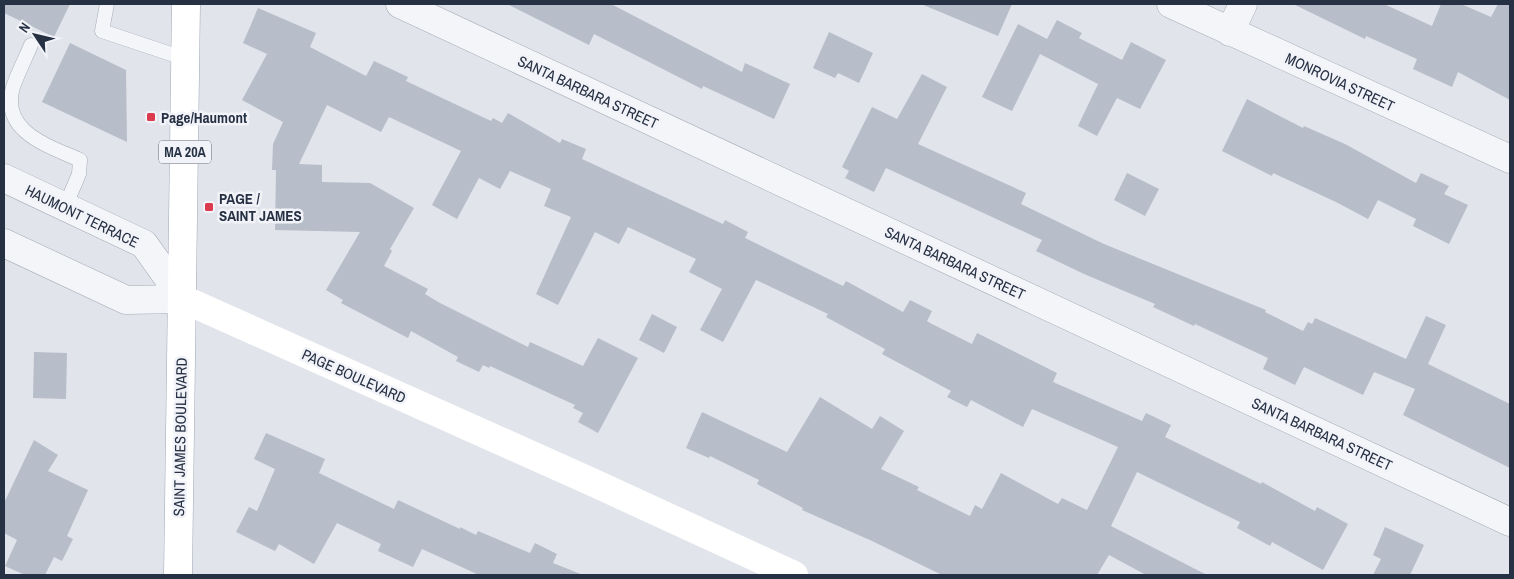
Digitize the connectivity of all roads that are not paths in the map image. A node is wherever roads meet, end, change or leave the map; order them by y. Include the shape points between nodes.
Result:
1 (107, 4) edge
2 (186, 4) edge
3 (400, 4) edge
4 (1170, 4) edge
5 (1243, 4) edge
6 (1230, 32) junction
7 (31, 44) dead end
8 (186, 59) junction
9 (8, 116) edge
10 (1510, 159) edge
11 (4, 178) edge
12 (65, 207) junction
13 (4, 243) edge
14 (183, 300) junction
15 (1510, 522) edge
16 (178, 575) edge
17 (794, 575) edge

1 - 8 lane via 102,31
2 - 8 street, MA 20A
3 - 15 street, SANTA BARBARA STREET
4 - 6 street, MONROVIA STREET
5 - 6 street
6 - 10 street, MONROVIA STREET
7 - 9 lane via 12,89
8 - 14 street, MA 20A
9 - 12 lane via 31,138 80,160 79,174
11 - 12 street, HAUMONT TERRACE
12 - 14 street, HAUMONT TERRACE via 144,244
13 - 14 street via 126,300
14 - 16 street, SAINT JAMES BOULEVARD / MA 20A
14 - 17 street, PAGE BOULEVARD

